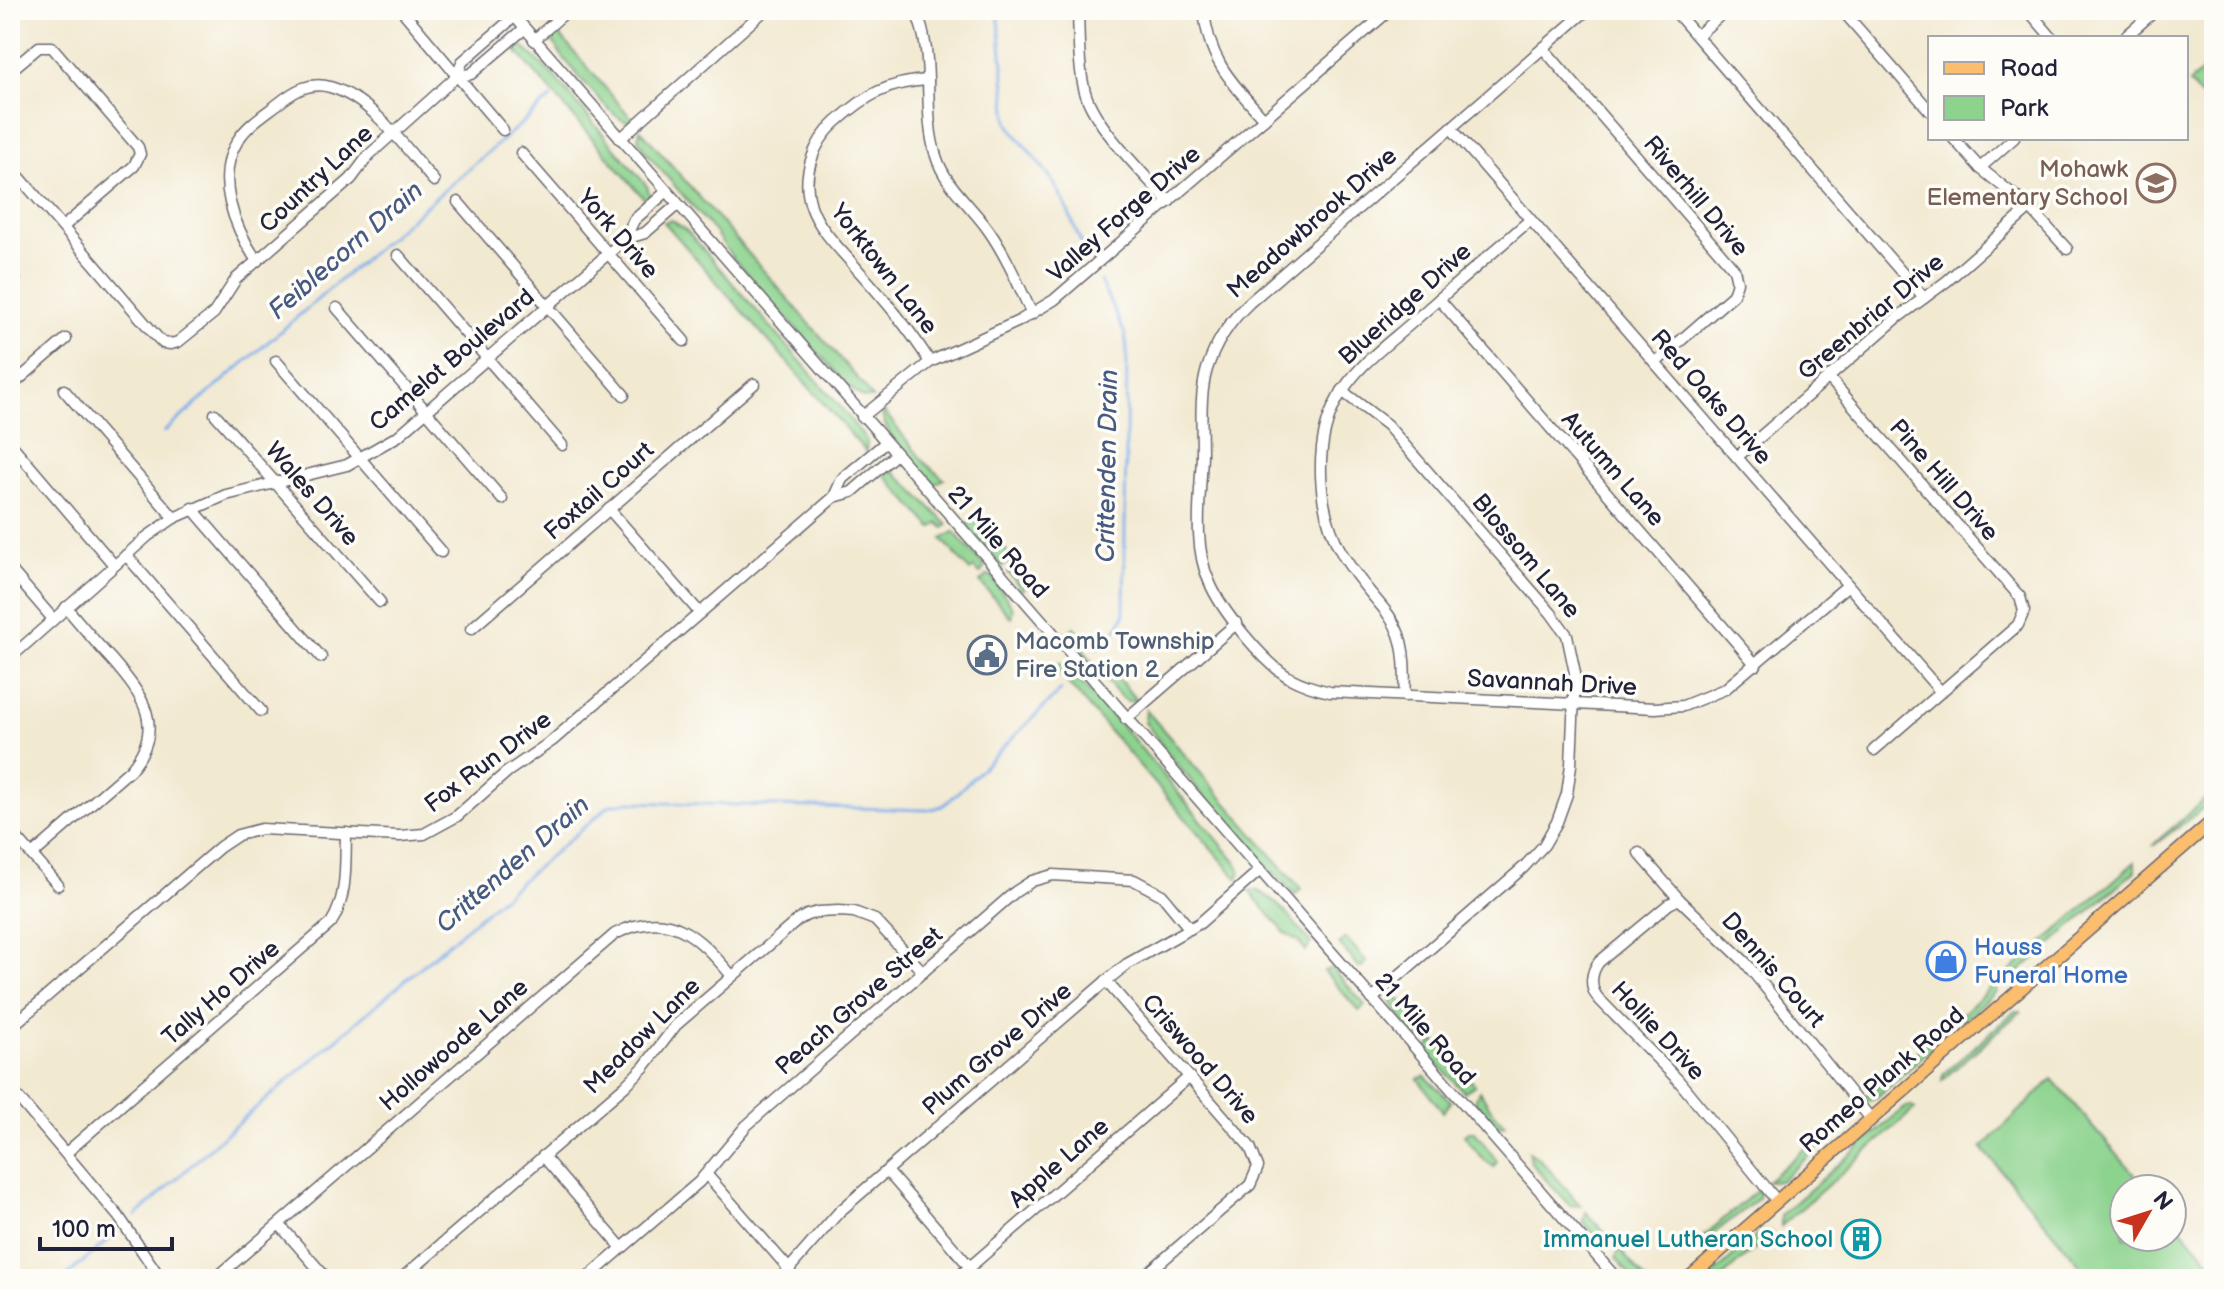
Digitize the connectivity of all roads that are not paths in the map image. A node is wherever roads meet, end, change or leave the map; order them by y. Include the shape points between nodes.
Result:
1 (568, 10) edge
2 (765, 10) edge
3 (915, 10) edge
4 (1078, 10) edge
5 (1204, 10) edge
6 (1390, 10) edge
7 (1587, 10) edge
8 (1674, 10) edge
9 (1726, 10) edge
10 (1842, 10) edge
11 (2028, 10) edge
12 (2156, 10) edge
13 (512, 13) edge
14 (405, 14) dead end
15 (524, 29) junction
16 (1697, 36) junction
17 (2050, 36) edge
18 (2126, 36) edge
19 (534, 40) junction
20 (480, 46) junction
21 (1543, 48) junction
22 (490, 58) junction
23 (10, 71) edge
24 (457, 76) junction
25 (928, 80) junction
26 (1928, 109) edge
27 (1264, 119) junction
28 (1451, 128) junction
29 (503, 130) dead end
30 (392, 134) junction
31 (620, 139) junction
32 (1955, 140) edge
33 (2012, 140) edge
34 (521, 153) dead end
35 (10, 166) edge
36 (1980, 168) junction
37 (434, 181) dead end
38 (666, 192) junction
39 (458, 202) dead end
40 (1169, 202) junction
41 (677, 205) junction
42 (2030, 208) junction
43 (1530, 220) junction
44 (63, 227) junction
45 (625, 239) junction
46 (2067, 249) dead end
47 (608, 254) junction
48 (398, 255) dead end
49 (257, 261) junction
50 (1924, 298) junction
51 (1439, 299) junction
52 (547, 306) junction
53 (337, 308) dead end
54 (1032, 314) junction
55 (66, 339) dead end
56 (684, 341) dead end
57 (486, 358) junction
58 (276, 361) dead end
59 (930, 362) junction
60 (1655, 363) junction
61 (1829, 378) junction
62 (754, 384) dead end
63 (10, 387) edge
64 (64, 390) dead end
65 (1342, 391) junction
66 (624, 395) dead end
67 (426, 412) junction
68 (215, 414) dead end
69 (862, 417) junction
70 (10, 443) edge
71 (885, 443) junction
72 (562, 445) dead end
73 (895, 455) junction
74 (1737, 457) junction
75 (361, 458) junction
76 (276, 483) junction
77 (834, 497) junction
78 (502, 499) dead end
79 (192, 508) junction
80 (609, 509) junction
81 (174, 518) junction
82 (441, 552) dead end
83 (126, 555) junction
84 (114, 565) junction
85 (10, 569) edge
86 (1848, 585) junction
87 (380, 602) dead end
88 (66, 607) junction
89 (700, 613) junction
90 (53, 619) junction
91 (1237, 623) junction
92 (471, 629) dead end
93 (321, 657) dead end
94 (10, 658) edge
95 (1756, 665) junction
96 (1941, 692) junction
97 (1404, 696) junction
98 (1574, 705) junction
99 (261, 711) dead end
100 (1126, 719) junction
101 (1874, 750) dead end
102 (2214, 820) edge
103 (10, 830) edge
104 (346, 833) junction
105 (1639, 853) dead end
106 (32, 855) junction
107 (1259, 871) junction
108 (58, 885) dead end
109 (1679, 899) junction
110 (1190, 929) junction
111 (923, 972) junction
112 (732, 976) junction
113 (1106, 981) junction
114 (1372, 999) junction
115 (10, 1028) edge
116 (1189, 1077) junction
117 (10, 1088) edge
118 (1871, 1119) junction
119 (66, 1153) junction
120 (543, 1156) junction
121 (887, 1171) junction
122 (707, 1175) junction
123 (1777, 1201) junction
124 (279, 1224) junction
125 (622, 1248) junction
126 (970, 1267) junction
127 (790, 1270) junction
128 (161, 1279) edge
129 (215, 1279) edge
130 (327, 1279) edge
131 (401, 1279) edge
132 (586, 1279) edge
133 (780, 1279) edge
134 (956, 1279) edge
135 (1141, 1279) edge
136 (1617, 1279) edge
137 (1688, 1279) edge

1 - 19 street
2 - 31 street
3 - 25 street via 926,45
4 - 40 street via 1089,103
5 - 27 street via 1215,58
6 - 27 street, Valley Forge Drive
7 - 21 street, Meadowbrook Drive
8 - 16 street
9 - 16 street
10 - 26 street
11 - 17 street
12 - 18 street
13 - 15 street, 21 Mile Road
13 - 20 street, Country Lane
14 - 24 street
15 - 19 street, 21 Mile Road
15 - 22 street, Country Lane
16 - 50 street
19 - 31 street, 21 Mile Road
20 - 22 street
20 - 24 street, Country Lane via 462,62
21 - 28 street, Meadowbrook Drive
21 - 60 street, Riverhill Drive via 1737,275 1733,295
22 - 24 street, Country Lane via 471,74
23 - 44 street via 39,47 52,47 138,147 134,166
24 - 29 street
24 - 30 street, Country Lane
25 - 54 street via 939,164 995,239
25 - 59 street, Yorktown Lane via 891,85 846,113 821,139 807,181 822,227 901,319
27 - 40 street, Valley Forge Drive
28 - 43 street, Red Oaks Drive
28 - 91 street, Meadowbrook Drive via 1240,312 1212,356 1203,391 1200,542 1208,580
30 - 37 street
30 - 49 street, Country Lane via 351,179
30 - 49 street via 358,102 316,85 296,91 253,123 232,152 228,188 240,232
31 - 38 street, 21 Mile Road
32 - 36 street
33 - 36 street
34 - 47 street, York Drive
35 - 44 street
36 - 42 street
38 - 41 street, 21 Mile Road
38 - 45 street, Camelot Boulevard via 634,220
39 - 52 street
40 - 54 street, Valley Forge Drive
41 - 45 street, Camelot Boulevard via 645,233
41 - 69 street, 21 Mile Road
42 - 46 street
42 - 50 street, Greenbriar Drive
43 - 51 street, Blueridge Drive
43 - 60 street, Red Oaks Drive
44 - 49 street, Country Lane via 156,336 171,344 214,313 236,279
45 - 47 street, Camelot Boulevard
47 - 52 street, Camelot Boulevard
47 - 56 street, York Drive
48 - 57 street
50 - 61 street, Greenbriar Drive
51 - 65 street, Blueridge Drive
51 - 95 street, Autumn Lane
52 - 57 street, Camelot Boulevard
52 - 66 street
53 - 67 street
54 - 59 street, Valley Forge Drive
55 - 63 street
57 - 67 street, Camelot Boulevard
57 - 72 street
58 - 75 street
59 - 69 street, Valley Forge Drive
60 - 74 street, Red Oaks Drive
61 - 74 street, Greenbriar Drive
61 - 96 street, Pine Hill Drive via 2020,597 2024,611 2018,625
62 - 80 street, Foxtail Court
64 - 81 street
65 - 97 street, Blueridge Drive via 1325,435 1325,506 1340,552 1400,632
65 - 98 street, Blossom Lane via 1387,425 1560,624 1574,659
67 - 75 street, Camelot Boulevard
67 - 78 street
68 - 76 street, Wales Drive
69 - 71 street, 21 Mile Road
70 - 84 street
71 - 73 street, 21 Mile Road
71 - 77 street, Fox Run Drive via 842,479
73 - 77 street, Fox Run Drive via 852,492
73 - 100 street, 21 Mile Road
74 - 86 street, Red Oaks Drive
75 - 76 street, Camelot Boulevard
75 - 82 street
76 - 79 street, Camelot Boulevard
76 - 87 street, Wales Drive
77 - 89 street, Fox Run Drive
79 - 81 street, Camelot Boulevard
79 - 93 street
80 - 89 street
80 - 92 street, Foxtail Court
81 - 83 street, Camelot Boulevard
83 - 84 street, Camelot Boulevard
83 - 99 street
84 - 88 street, Camelot Boulevard
85 - 90 street
86 - 95 street, Savannah Drive
86 - 96 street, Red Oaks Drive
88 - 90 street, Camelot Boulevard
88 - 106 street via 135,687 145,703 148,734 130,770
89 - 104 street, Fox Run Drive via 447,823 424,834
90 - 94 street, Camelot Boulevard
91 - 97 street, Savannah Drive via 1275,666 1300,683 1330,692
91 - 100 street
95 - 98 street, Savannah Drive via 1725,689 1683,706
96 - 101 street
97 - 98 street, Savannah Drive
98 - 114 street, Blossom Lane via 1567,794 1544,845
100 - 107 street, 21 Mile Road
102 - 118 main road, Romeo Plank Road
103 - 106 street
104 - 115 street, Fox Run Drive via 261,829 229,841
104 - 119 street, Tally Ho Drive via 343,893 331,923
105 - 109 street, Dennis Court
106 - 108 street
107 - 110 street, Plum Grove Drive
107 - 114 street, 21 Mile Road
109 - 118 street, Dennis Court via 1745,962
109 - 123 street, Hollie Drive via 1599,962 1592,988 1678,1080
110 - 111 street, Peach Grove Street via 1162,895 1143,883 1053,875 1015,892
110 - 113 street, Plum Grove Drive
111 - 112 street, Meadow Lane via 875,920 829,910 798,920
111 - 122 street, Peach Grove Street via 754,1119
112 - 120 street, Meadow Lane via 669,1032 625,1086
112 - 124 street, Hollowoode Lane via 681,928 648,924 615,934
113 - 116 street, Criswood Drive
113 - 121 street, Plum Grove Drive
114 - 136 street, 21 Mile Road
116 - 126 street, Apple Lane
116 - 135 street, Criswood Drive via 1250,1147 1257,1173 1250,1185
117 - 119 street
118 - 123 main road, Romeo Plank Road
119 - 128 street
120 - 125 street
120 - 131 street, Meadow Lane
121 - 126 street
121 - 127 street, Plum Grove Drive via 827,1223
122 - 125 street, Peach Grove Street
122 - 127 street
123 - 137 main road, Romeo Plank Road
124 - 129 street, Hollowoode Lane
124 - 130 street
125 - 132 street, Peach Grove Street
126 - 134 street, Apple Lane
127 - 133 street, Plum Grove Drive

